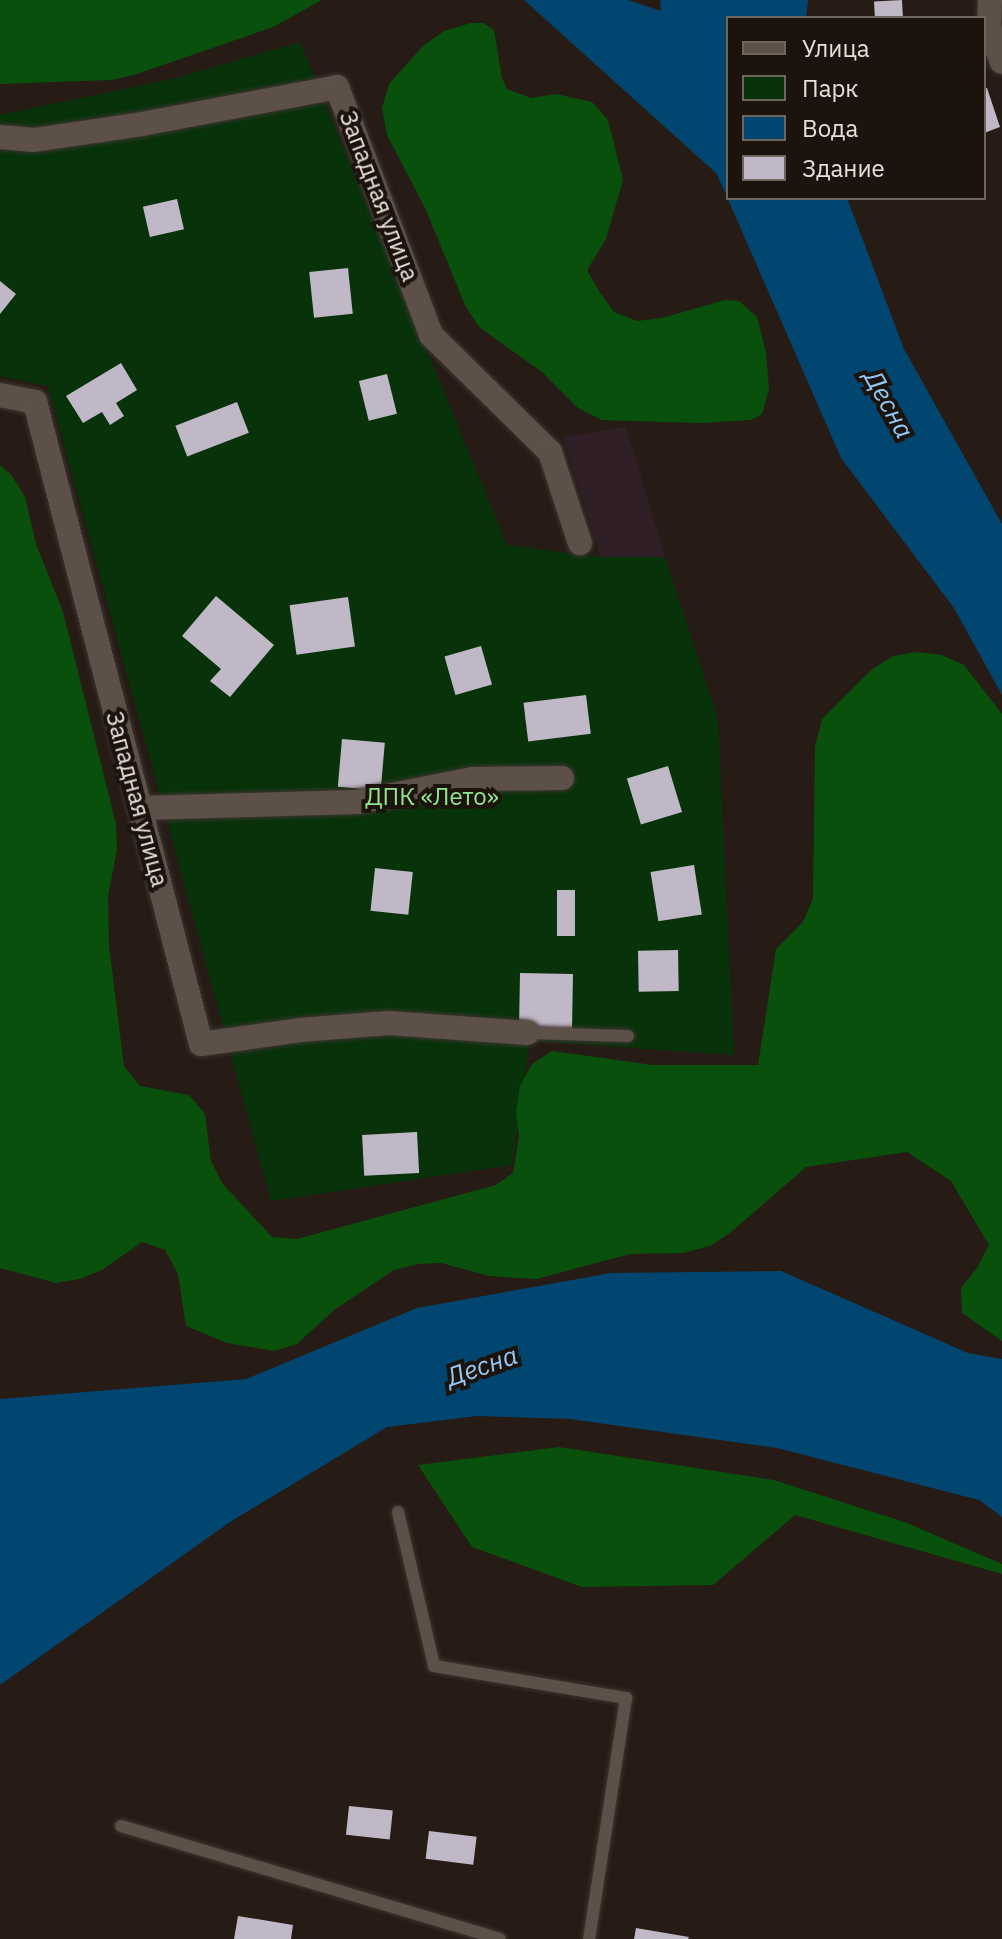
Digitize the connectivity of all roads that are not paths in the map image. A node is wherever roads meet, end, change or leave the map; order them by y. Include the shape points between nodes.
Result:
1 (990, 0) edge
2 (1002, 62) edge
3 (0, 137) edge
4 (0, 395) edge
5 (580, 543) dead end
6 (562, 778) dead end
7 (140, 808) junction
8 (528, 1033) joint
9 (628, 1036) dead end
10 (398, 1512) dead end
11 (121, 1826) dead end
12 (500, 1939) edge
13 (589, 1939) edge

1 - 2 street via 989,27
3 - 5 street, Западная улица via 34,140 142,124 337,87 431,335 550,452
4 - 7 street, Западная улица via 35,402
6 - 7 street via 473,779 357,802
7 - 8 street, Западная улица via 201,1044 389,1023
8 - 9 lane
10 - 13 lane via 434,1666 626,1698
11 - 12 lane

